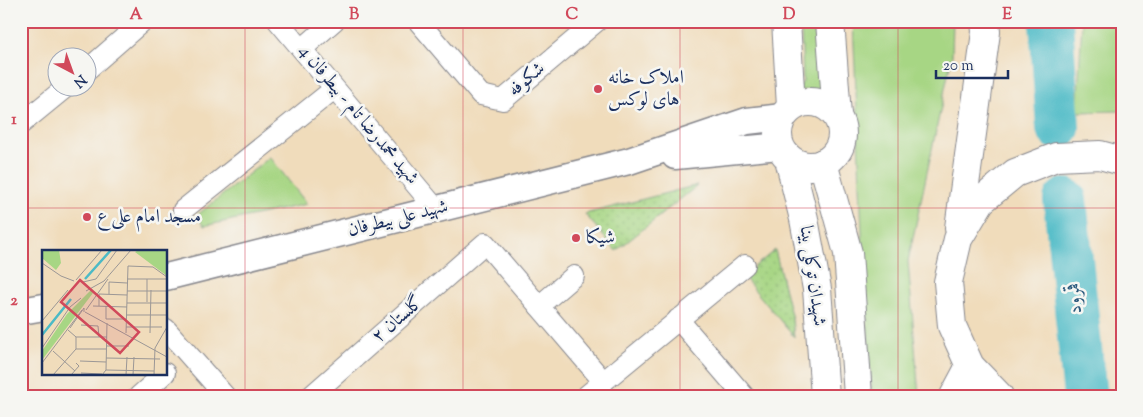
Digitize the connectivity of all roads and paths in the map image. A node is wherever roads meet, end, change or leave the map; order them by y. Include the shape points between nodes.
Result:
1 (144, 21) edge
2 (278, 21) edge
3 (334, 21) edge
4 (418, 21) edge
5 (597, 21) edge
6 (786, 21) edge
7 (830, 21) edge
8 (986, 21) edge
9 (302, 49) junction
10 (98, 60) edge
11 (334, 89) junction
12 (53, 98) edge
13 (786, 112) junction
14 (837, 115) junction
15 (21, 124) edge
16 (785, 153) junction
17 (630, 161) junction
18 (1122, 161) edge
19 (823, 164) junction
20 (183, 210) dead end
21 (437, 210) junction
22 (958, 239) junction
23 (745, 265) dead end
24 (574, 276) dead end
25 (168, 277) edge
26 (539, 306) junction
27 (42, 307) edge
28 (21, 312) edge
29 (678, 319) junction
30 (168, 330) edge
31 (188, 353) junction
32 (970, 366) junction
33 (168, 371) edge
34 (165, 374) edge
35 (603, 381) junction
36 (139, 396) edge
37 (225, 396) edge
38 (311, 396) edge
39 (586, 396) edge
40 (744, 396) edge
41 (825, 396) edge
42 (858, 396) edge
43 (954, 396) edge
44 (999, 396) edge

1 - 10 street
2 - 9 street, شهید محمدرضا تام - بیطرفان 4
3 - 9 street
4 - 5 street, شکوفه via 481,95 503,100
6 - 13 main road
7 - 14 main road
8 - 22 main road
9 - 11 street, شهید محمدرضا تام - بیطرفان 4
11 - 20 street
11 - 21 street, شهید محمدرضا تام - بیطرفان 4
12 - 15 street
13 - 14 main road via 802,102 815,101
13 - 16 main road via 778,129
13 - 17 street, شهید علی بیطرفان
14 - 19 main road via 842,136 839,148
16 - 17 street, شهید علی بیطرفان
16 - 19 main road via 799,165
16 - 41 main road, شهیدان توکلی بینا via 804,219 817,289
17 - 21 street, شهید علی بیطرفان
18 - 22 main road via 1100,155 1056,157 1015,173 981,201
19 - 42 main road, شهیدان توکلی بینا via 848,253
21 - 25 street, شهید علی بیطرفان
22 - 32 main road via 948,282 952,326
23 - 29 street
24 - 26 street
26 - 35 street
26 - 38 street, گلستان ۲ via 485,243
27 - 28 street
29 - 35 street
29 - 40 street
30 - 31 street
31 - 33 street
31 - 37 street
32 - 43 main road
32 - 44 main road
34 - 36 street
35 - 39 street

